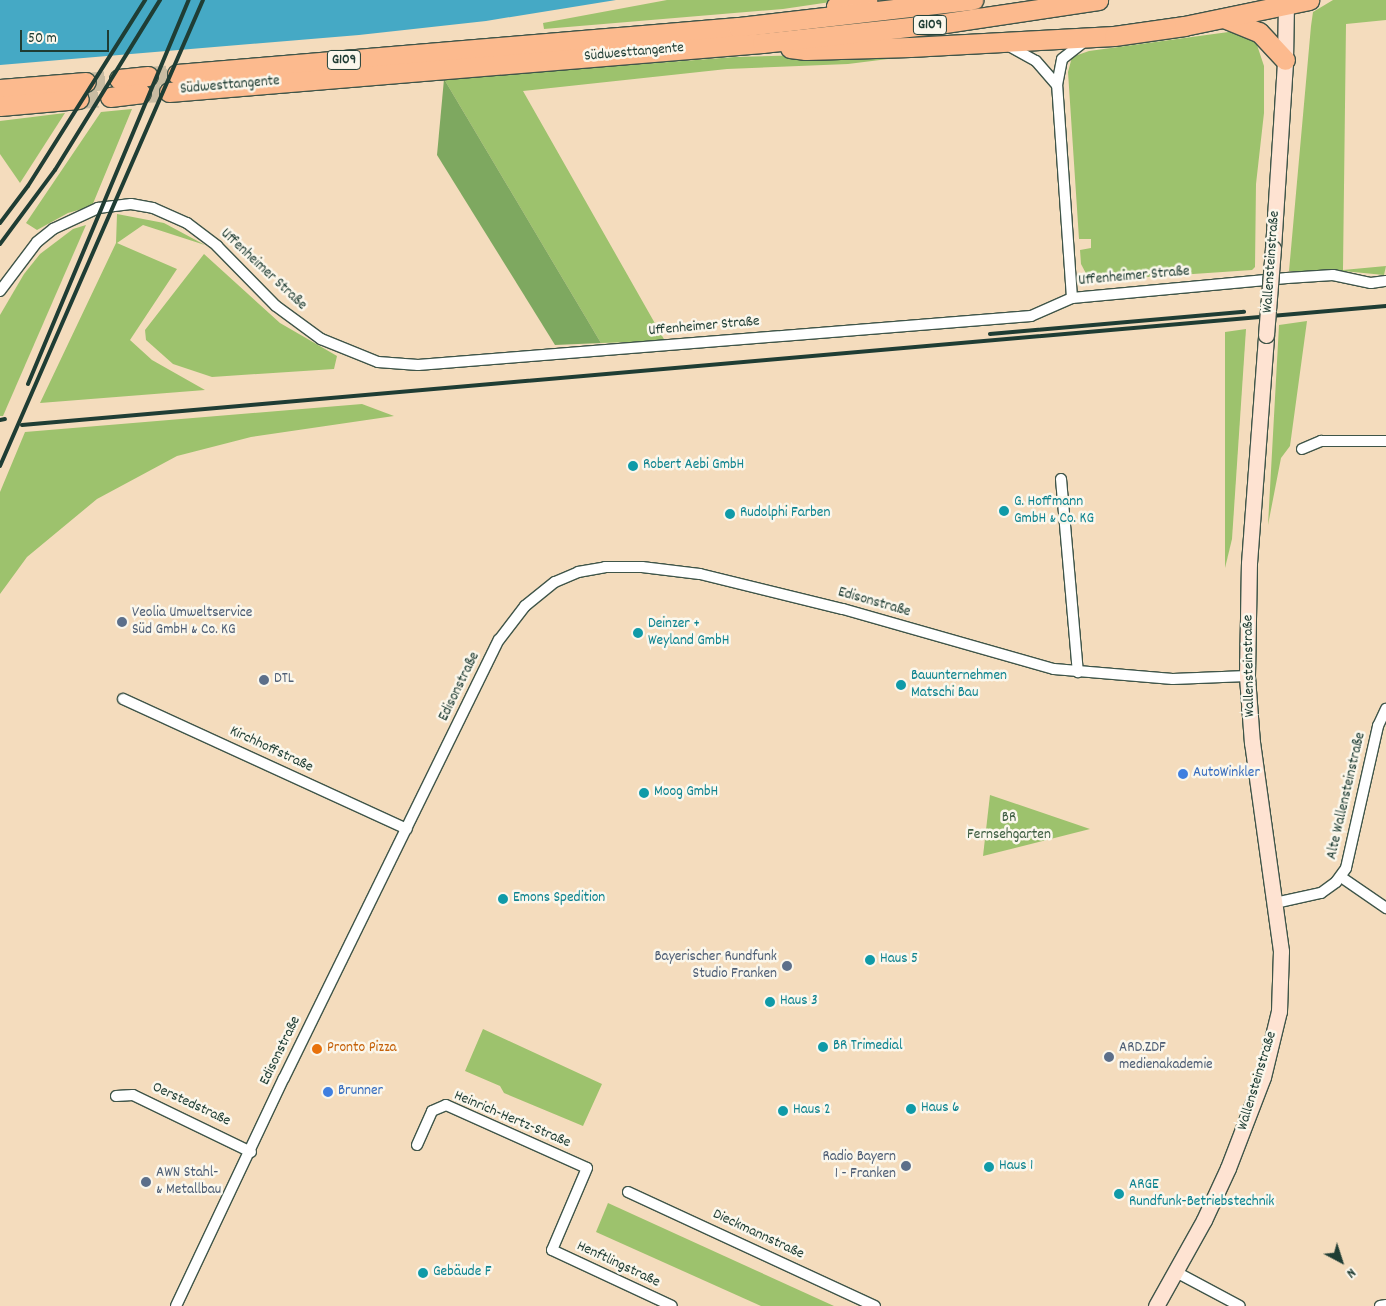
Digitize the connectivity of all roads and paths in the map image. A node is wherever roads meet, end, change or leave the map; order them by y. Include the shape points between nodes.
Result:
1 (867, 0) edge
2 (973, 0) edge
3 (1098, 0) edge
4 (1309, 0) edge
5 (1285, 3) edge
6 (1225, 18) junction
7 (738, 27) junction
8 (1089, 38) junction
9 (762, 43) junction
10 (1005, 43) junction
11 (1285, 60) junction
12 (178, 74) tunnel mouth
13 (119, 79) tunnel mouth
14 (86, 82) tunnel mouth
15 (1056, 85) junction
16 (0, 89) edge
17 (168, 92) tunnel mouth
18 (110, 97) tunnel mouth
19 (79, 99) tunnel mouth
20 (0, 106) edge
21 (1386, 281) edge
22 (0, 291) edge
23 (1072, 298) junction
24 (1386, 440) edge
25 (1302, 449) dead end
26 (1061, 479) dead end
27 (1078, 672) junction
28 (1247, 676) junction
29 (123, 699) dead end
30 (1386, 709) edge
31 (407, 829) junction
32 (1341, 877) junction
33 (1275, 903) junction
34 (1386, 908) edge
35 (116, 1096) dead end
36 (417, 1145) dead end
37 (251, 1152) junction
38 (628, 1192) dead end
39 (552, 1250) joint
40 (1176, 1272) junction
41 (1386, 1305) edge
42 (176, 1306) edge
43 (672, 1306) edge
44 (875, 1306) edge
45 (1156, 1306) edge
46 (1240, 1306) edge
47 (1380, 1306) edge

1 - 7 highway
2 - 7 highway, Südwesttangente / G109
3 - 9 highway, Südwesttangente / G109 via 938,24
4 - 5 highway
5 - 6 highway
5 - 11 street, Wallensteinstraße
6 - 8 highway
6 - 11 highway via 1251,27
7 - 12 highway, Südwesttangente / G109
8 - 10 highway
8 - 15 street via 1062,59
9 - 10 highway via 806,50
9 - 17 highway, Südwesttangente / G109
10 - 15 street via 1036,61
11 - 28 street, Wallensteinstraße, bridge via 1249,563
13 - 18 highway via 144,85
14 - 16 highway
15 - 23 street
19 - 20 highway
21 - 23 street, Uffenheimer Straße via 1371,283 1333,275
22 - 23 street, Uffenheimer Straße via 37,242 73,217 115,204 153,208 187,223 217,246 276,306 321,339 378,362 418,365 1031,316
24 - 25 street via 1321,441
26 - 27 street
27 - 28 street, Edisonstraße via 1173,679
27 - 31 street, Edisonstraße via 1006,657 717,576 642,567 592,568 555,582 537,594 512,620
28 - 33 street, Wallensteinstraße via 1252,743
29 - 31 street, Kirchhoffstraße
30 - 32 street, Alte Wallensteinstraße via 1378,726 1349,860
31 - 37 street, Edisonstraße
32 - 33 street, Alte Wallensteinstraße via 1321,893
32 - 34 street
33 - 40 street, Wallensteinstraße via 1281,990 1268,1059 1228,1168
35 - 37 street, Oerstedstraße via 133,1095
36 - 39 street, Heinrich-Hertz-Straße via 432,1111 446,1105 587,1168
37 - 42 street, Edisonstraße
38 - 44 street, Dieckmannstraße
39 - 43 street, Henftlingstraße
40 - 45 street, Wallensteinstraße
40 - 46 street
41 - 47 street

